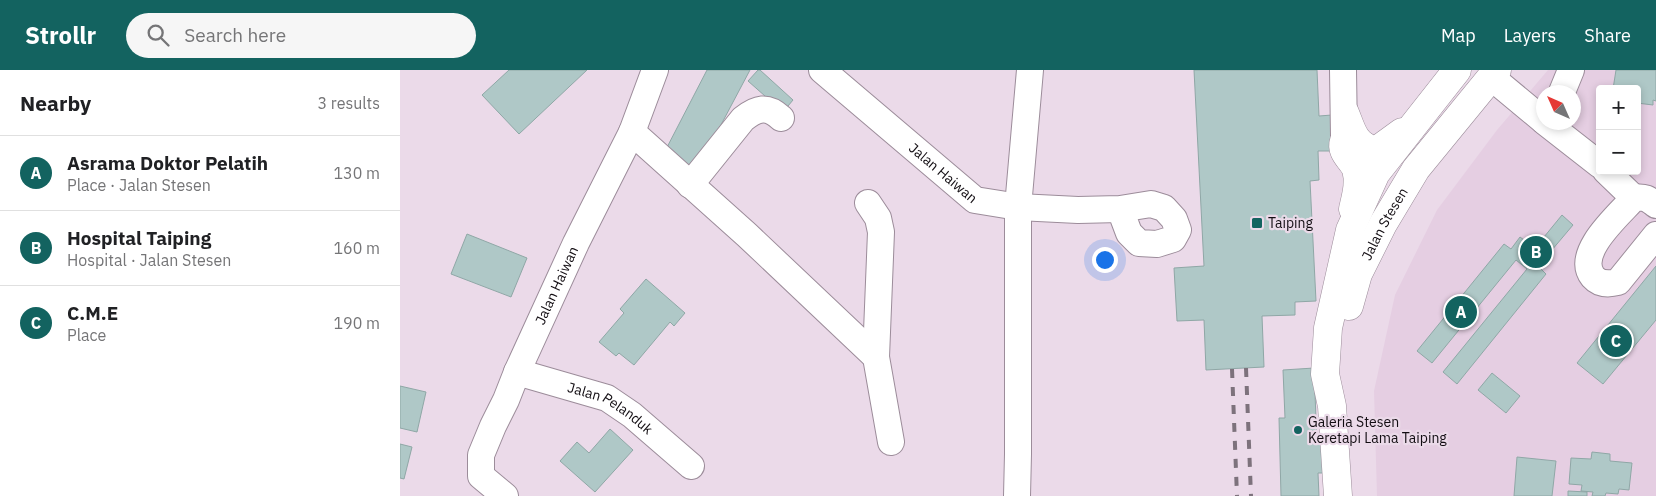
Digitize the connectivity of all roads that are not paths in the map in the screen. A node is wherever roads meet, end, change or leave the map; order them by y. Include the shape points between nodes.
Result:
1 (654, 70) edge
2 (822, 70) edge
3 (1030, 70) edge
4 (1343, 70) edge
5 (1457, 70) edge
6 (1571, 70) edge
7 (1494, 74) edge
8 (1565, 85) edge
9 (1440, 91) junction
10 (1470, 101) junction
11 (1345, 113) junction
12 (1536, 114) edge
13 (781, 118) dead end
14 (1554, 130) edge
15 (632, 132) junction
16 (1344, 141) junction
17 (1596, 162) edge
18 (1376, 172) junction
19 (1611, 175) edge
20 (690, 185) junction
21 (1645, 202) edge
22 (868, 203) dead end
23 (1018, 207) junction
24 (1120, 209) dead end
25 (1350, 230) junction
26 (1656, 235) edge
27 (1358, 274) junction
28 (876, 357) junction
29 (517, 372) junction
30 (1332, 406) junction
31 (891, 442) dead end
32 (691, 466) dead end
33 (476, 486) edge
34 (505, 496) edge
35 (1017, 496) edge
36 (1338, 496) edge

1 - 15 street, Jalan Haiwan
2 - 23 street, Jalan Haiwan via 975,200
3 - 23 street
4 - 11 street
5 - 9 main road, Jalan Stesen
6 - 8 street
7 - 10 main road, Jalan Stesen
7 - 12 street
9 - 11 main road via 1397,137 1373,150 1359,143
9 - 18 main road, Jalan Stesen
10 - 18 main road via 1402,167
10 - 27 main road, Jalan Stesen via 1416,169
11 - 16 street
13 - 20 street via 764,109 753,111
14 - 17 street
15 - 20 street
15 - 29 street, Jalan Haiwan via 576,243
16 - 18 street
16 - 25 main road via 1342,146 1358,180
18 - 25 main road, Jalan Stesen
18 - 27 main road via 1378,196 1375,214
19 - 21 street
20 - 28 street via 747,234
21 - 26 street via 1601,234 1588,263 1595,279 1609,284 1618,282
22 - 28 street via 878,218 880,232
23 - 24 street, Jalan Haiwan
23 - 35 street
25 - 30 main road, Jalan Stesen via 1328,328 1326,374
27 - 30 main road, Jalan Stesen via 1344,324
28 - 31 street
29 - 32 street, Jalan Pelanduk via 608,398
29 - 33 street, Jalan Haiwan via 481,455
30 - 36 main road, Jalan Stesen
33 - 34 street, Jalan Haiwan

